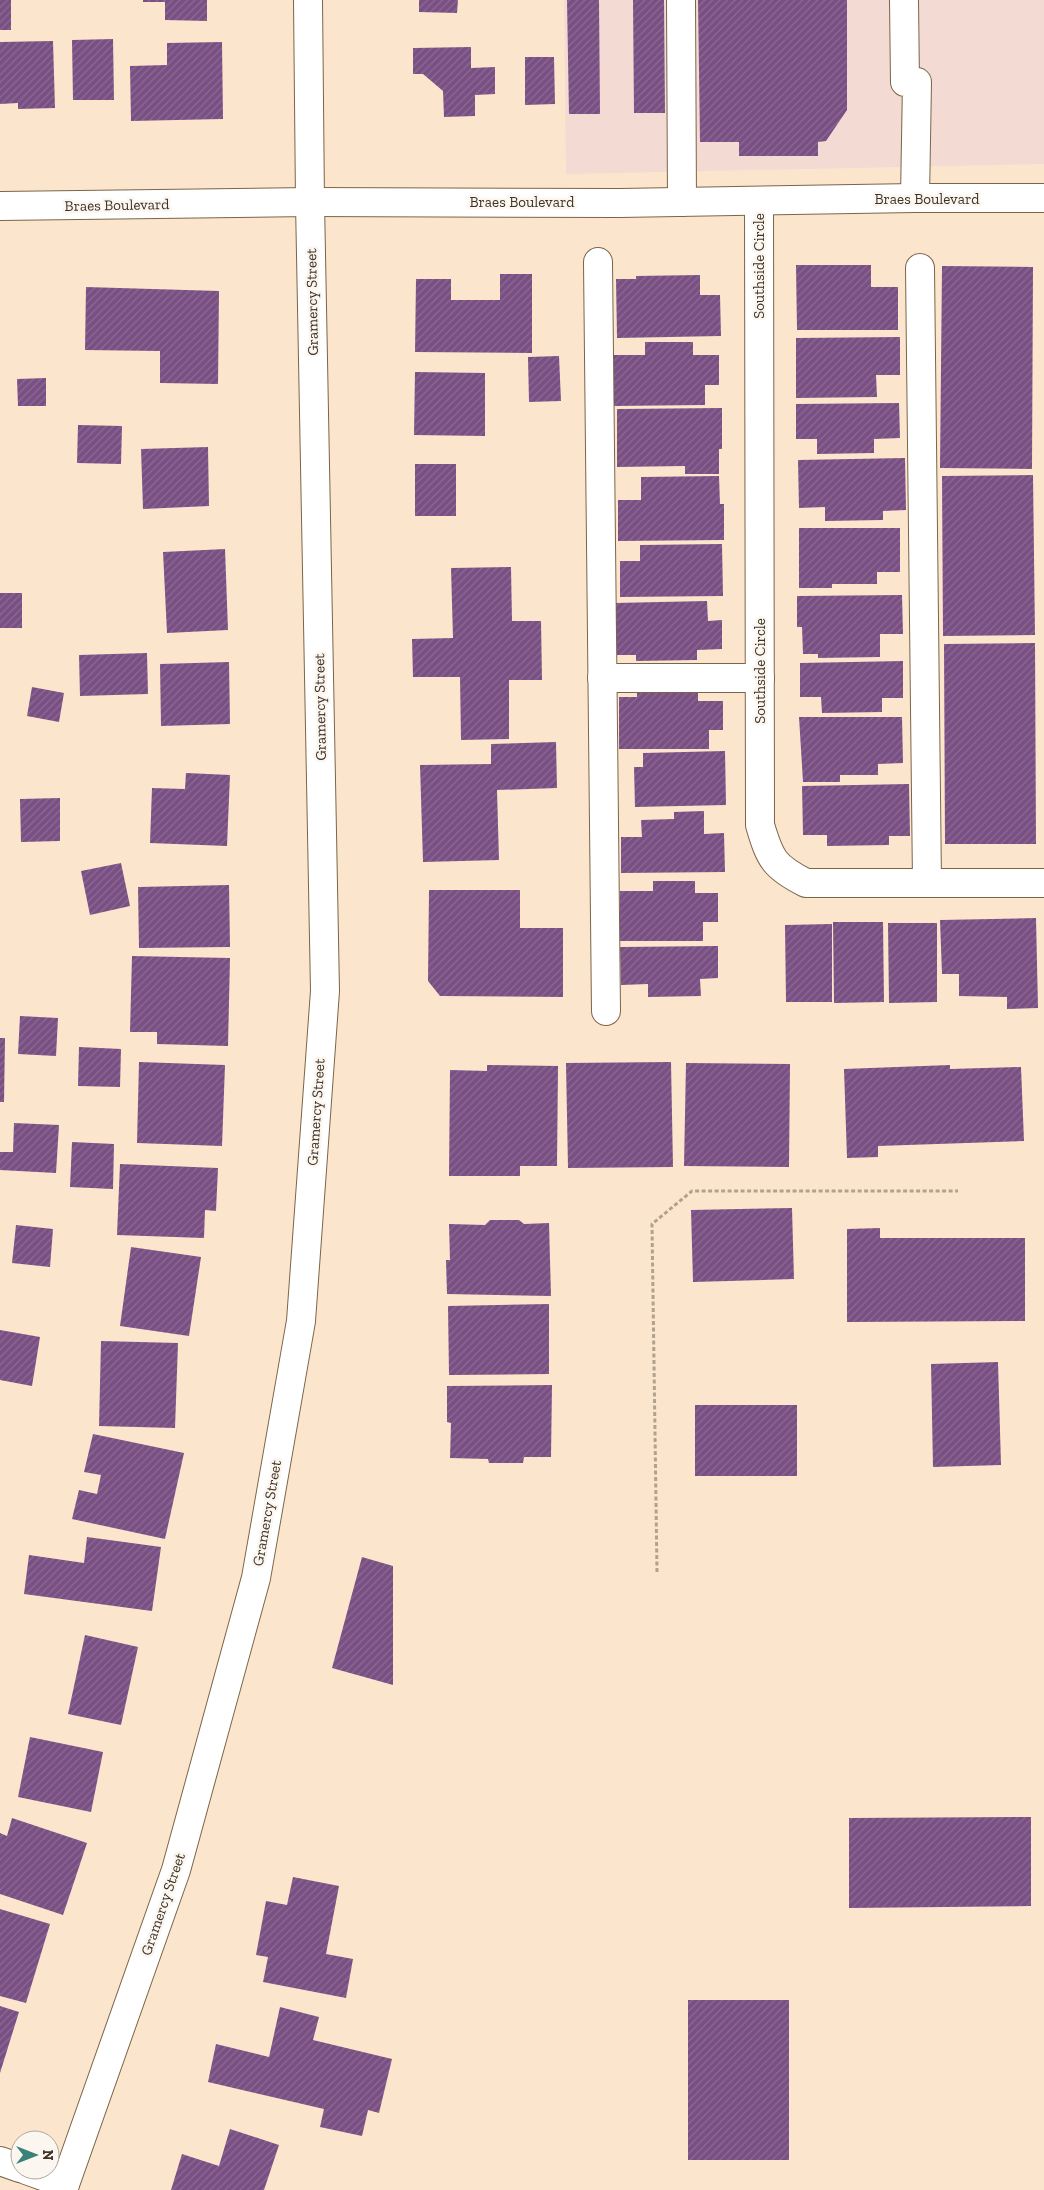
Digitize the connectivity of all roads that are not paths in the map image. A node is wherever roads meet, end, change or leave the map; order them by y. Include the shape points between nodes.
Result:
1 (308, 0) edge
2 (681, 0) edge
3 (904, 0) edge
4 (915, 198) junction
5 (1044, 198) edge
6 (759, 201) junction
7 (310, 202) junction
8 (682, 202) junction
9 (0, 206) edge
10 (598, 262) dead end
11 (920, 268) dead end
12 (602, 678) junction
13 (760, 678) junction
14 (927, 883) junction
15 (1044, 883) edge
16 (606, 1011) dead end
17 (48, 2180) edge
18 (64, 2187) edge

1 - 7 street, Gramercy Street
2 - 8 street
3 - 4 street via 905,82 917,82
4 - 5 street, Braes Boulevard
4 - 6 street, Braes Boulevard
6 - 8 street, Braes Boulevard
6 - 13 street, Southside Circle
7 - 8 street, Braes Boulevard
7 - 9 street, Braes Boulevard
7 - 18 street, Gramercy Street via 325,991 301,1321 256,1578 181,1851
10 - 12 street
11 - 14 street
12 - 13 street
12 - 16 street
13 - 14 street, Southside Circle via 760,825 768,851 782,871 806,883
14 - 15 street, Southside Circle
17 - 18 street

